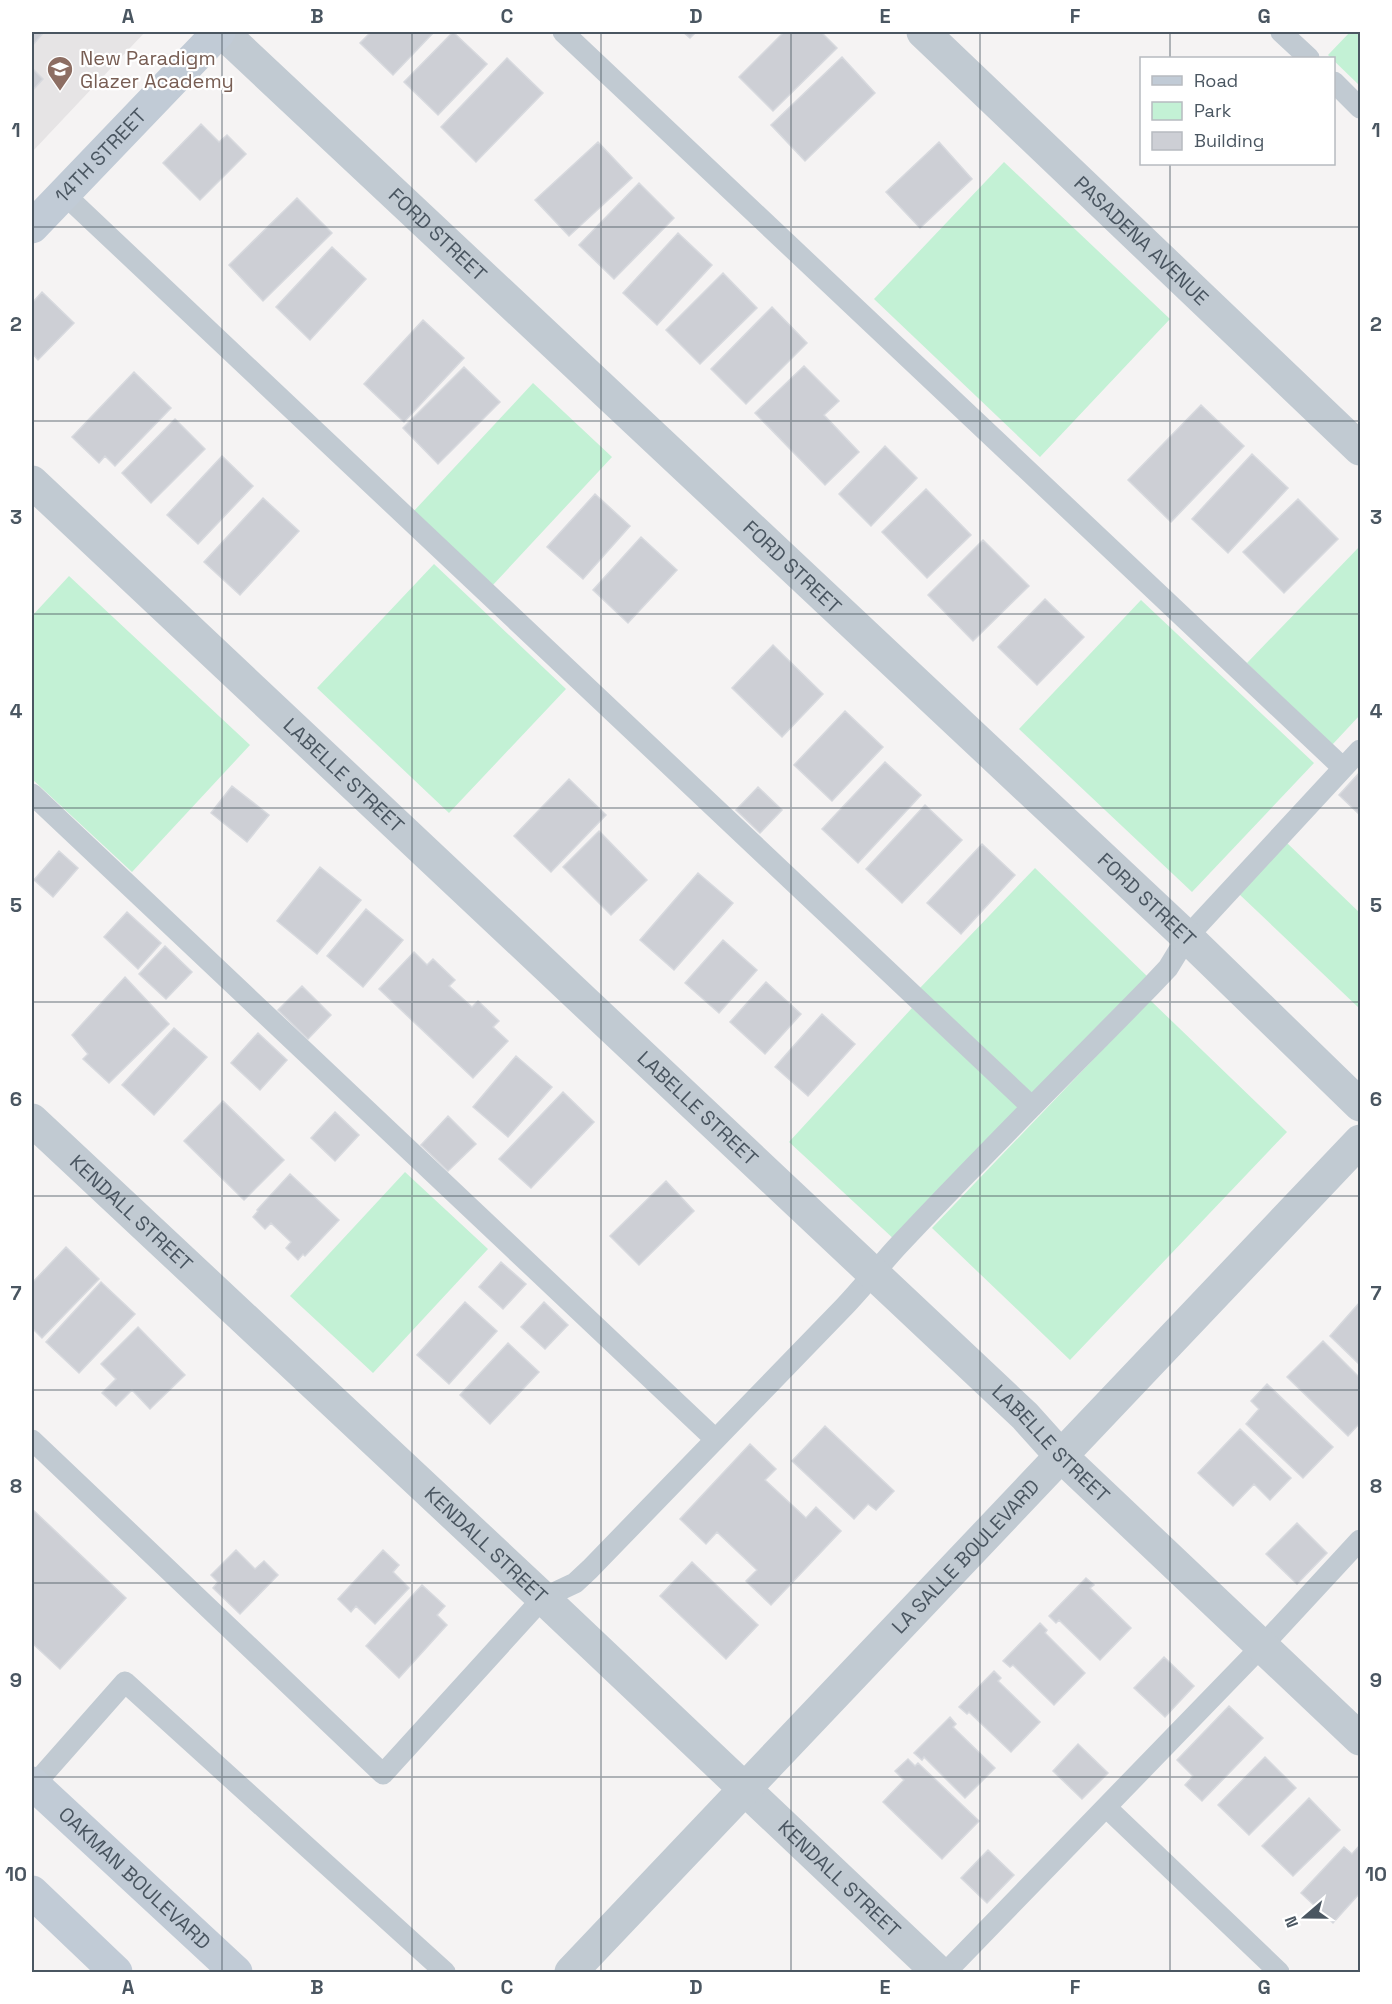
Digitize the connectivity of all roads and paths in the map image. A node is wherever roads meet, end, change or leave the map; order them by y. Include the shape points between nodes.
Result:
1 (220, 32) edge
2 (563, 32) edge
3 (923, 32) edge
4 (1281, 32) edge
5 (1308, 57) edge
6 (1335, 83) edge
7 (1360, 108) edge
8 (64, 194) junction
9 (32, 227) edge
10 (1360, 449) edge
11 (32, 482) edge
12 (1360, 750) edge
13 (1342, 767) junction
14 (32, 794) edge
15 (1186, 937) junction
16 (1360, 1105) edge
17 (1032, 1107) junction
18 (32, 1120) edge
19 (1360, 1141) edge
20 (874, 1275) junction
21 (32, 1440) edge
22 (715, 1440) junction
23 (1061, 1456) junction
24 (1360, 1540) edge
25 (543, 1599) junction
26 (1262, 1646) junction
27 (1360, 1738) edge
28 (33, 1784) edge
29 (744, 1790) junction
30 (1106, 1807) junction
31 (32, 1892) edge
32 (116, 1972) edge
33 (236, 1972) edge
34 (445, 1972) edge
35 (571, 1972) edge
36 (938, 1972) edge
37 (946, 1972) edge
38 (1279, 1972) edge

1 - 8 street, 14TH STREET
1 - 15 street, FORD STREET
2 - 13 lane
3 - 10 street, PASADENA AVENUE
4 - 5 lane
6 - 7 lane
8 - 9 street, 14TH STREET
8 - 17 lane
11 - 20 street, LABELLE STREET
12 - 13 lane
13 - 15 lane
14 - 22 lane
15 - 16 street, FORD STREET
15 - 17 lane via 1168,968
17 - 20 lane
18 - 25 street, KENDALL STREET
19 - 23 street, LA SALLE BOULEVARD
20 - 22 lane
20 - 23 street, LABELLE STREET via 1025,1416
21 - 25 lane via 383,1774
22 - 25 lane via 575,1583
23 - 26 street, LABELLE STREET
23 - 29 street, LA SALLE BOULEVARD
24 - 26 lane
25 - 29 street, KENDALL STREET
26 - 27 street, LABELLE STREET
26 - 30 lane
28 - 33 street, OAKMAN BOULEVARD
28 - 34 lane via 125,1682
29 - 35 street, LA SALLE BOULEVARD
29 - 36 street, KENDALL STREET
30 - 37 lane
30 - 38 lane
31 - 32 street

